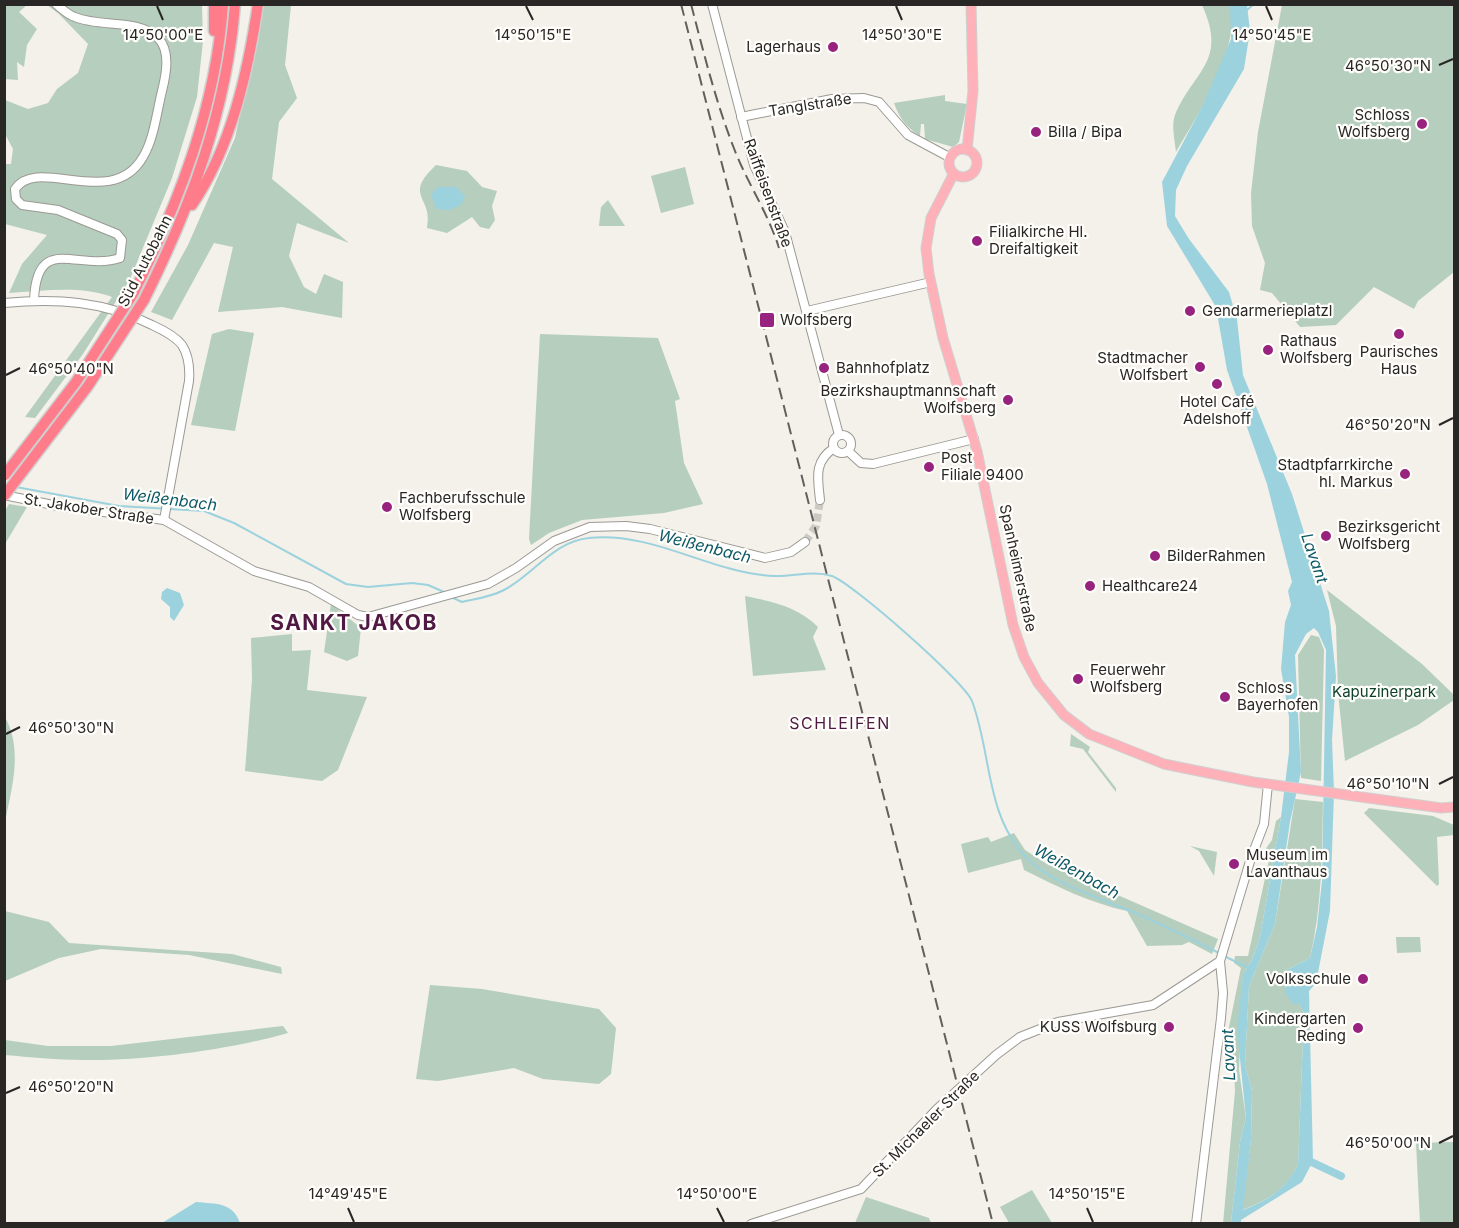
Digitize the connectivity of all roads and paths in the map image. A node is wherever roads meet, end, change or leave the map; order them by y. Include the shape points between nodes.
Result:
1 (56, 4) edge
2 (214, 4) edge
3 (223, 4) edge
4 (235, 4) edge
5 (258, 4) edge
6 (712, 4) edge
7 (971, 4) edge
8 (216, 58) junction
9 (741, 117) junction
10 (967, 150) junction
11 (949, 157) junction
12 (953, 174) junction
13 (184, 217) junction
14 (931, 282) junction
15 (33, 300) junction
16 (4, 303) edge
17 (807, 311) junction
18 (839, 435) junction
19 (974, 439) junction
20 (834, 448) junction
21 (848, 451) junction
22 (4, 476) edge
23 (4, 496) edge
24 (820, 500) tunnel mouth
25 (164, 515) junction
26 (805, 542) tunnel mouth
27 (1273, 784) junction
28 (1452, 809) edge
29 (1220, 962) junction
30 (751, 1224) edge
31 (1196, 1224) edge

1 - 15 main road via 74,17 108,25 143,27 160,39 166,54 165,80 145,154 131,171 92,183 31,177 15,189 16,199 22,205 58,210 117,234 122,240 120,258 111,261 57,259 45,263 35,278
2 - 8 highway
3 - 8 highway, Süd Autobahn
4 - 13 highway, Süd Autobahn via 213,128
5 - 13 highway via 247,66 227,134 202,191
6 - 9 main road, Raiffeisenstraße
7 - 10 main road via 974,92
8 - 22 highway, Süd Autobahn, bridge via 191,161 171,215 133,294 76,382
9 - 11 main road, Tanglstraße via 832,99 864,98 879,102 908,135
9 - 17 main road, Raiffeisenstraße via 754,165 781,220
10 - 11 main road via 957,150
10 - 12 main road via 975,156 975,171 963,178
11 - 12 main road via 948,167
12 - 14 main road, Spanheimerstraße via 936,203 928,232
13 - 23 highway, Süd Autobahn, bridge via 144,300 88,386
14 - 17 main road
14 - 19 main road, Spanheimerstraße via 943,338
15 - 16 main road
15 - 25 main road via 74,301 132,315 181,343 189,362 189,381
17 - 18 main road
18 - 20 main road via 833,440
18 - 21 main road via 850,438
19 - 21 main road via 873,464 861,463
19 - 27 main road, Spanheimerstraße via 1018,641 1054,704 1089,734 1154,761
20 - 21 main road via 840,453
20 - 24 main road via 818,468
23 - 25 main road, St. Jakober Straße via 58,506
25 - 26 main road, St. Jakober Straße via 254,571 309,587 368,617 502,578 554,541 590,527 650,529 765,558 791,552
27 - 28 main road, Spanheimerstraße
27 - 29 main road
29 - 30 main road, St. Michaeler Straße via 1153,1005 1058,1022 1020,1037 937,1109 861,1189
29 - 31 main road via 1221,1018

